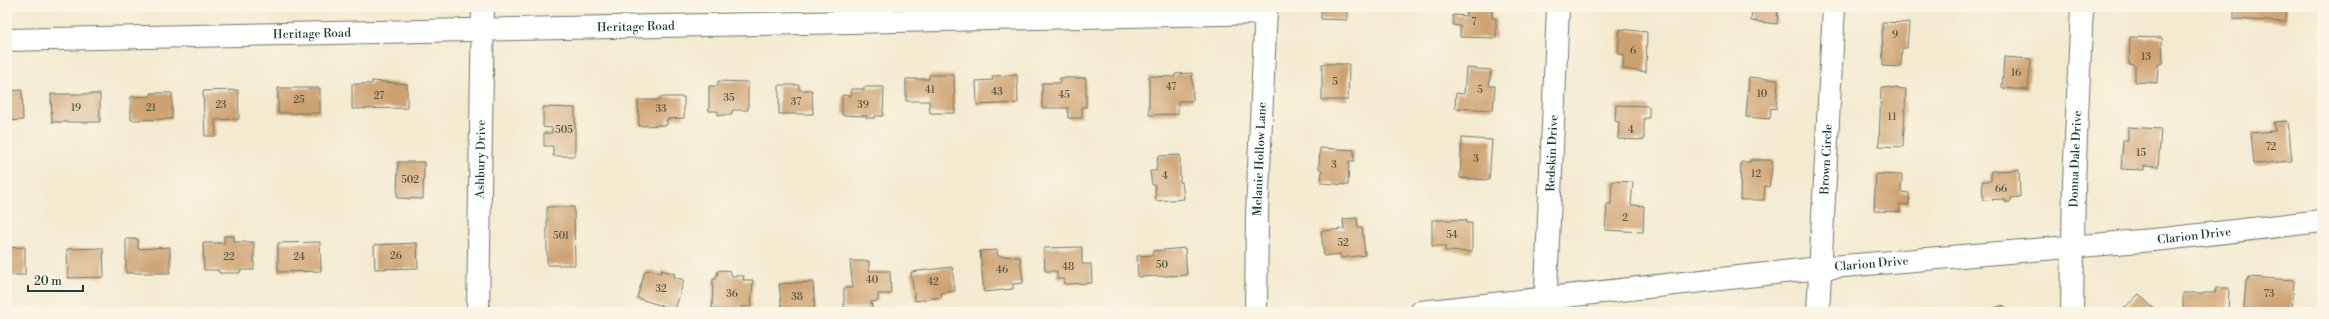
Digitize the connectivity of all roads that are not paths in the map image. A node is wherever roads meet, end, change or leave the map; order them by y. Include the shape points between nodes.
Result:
1 (483, 7) edge
2 (1558, 7) edge
3 (1834, 7) edge
4 (2082, 7) edge
5 (1266, 10) edge
6 (483, 30) junction
7 (7, 40) edge
8 (2322, 221) edge
9 (2073, 246) junction
10 (1820, 268) junction
11 (1545, 305) edge
12 (478, 312) edge
13 (1256, 312) edge
14 (1421, 312) edge
15 (1818, 312) edge
16 (2072, 312) edge

1 - 6 street, Ashbury Drive
2 - 11 street, Redskin Drive
3 - 10 street, Brown Circle
4 - 9 street, Donna Dale Drive
5 - 6 street, Heritage Road
5 - 13 street, Melanie Hollow Lane via 1257,214
6 - 7 street, Heritage Road
6 - 12 street, Ashbury Drive
8 - 9 street, Clarion Drive via 2164,239
9 - 10 street, Clarion Drive
9 - 16 street, Donna Dale Drive
10 - 11 street, Clarion Drive
10 - 15 street, Brown Circle
11 - 14 street, Clarion Drive

